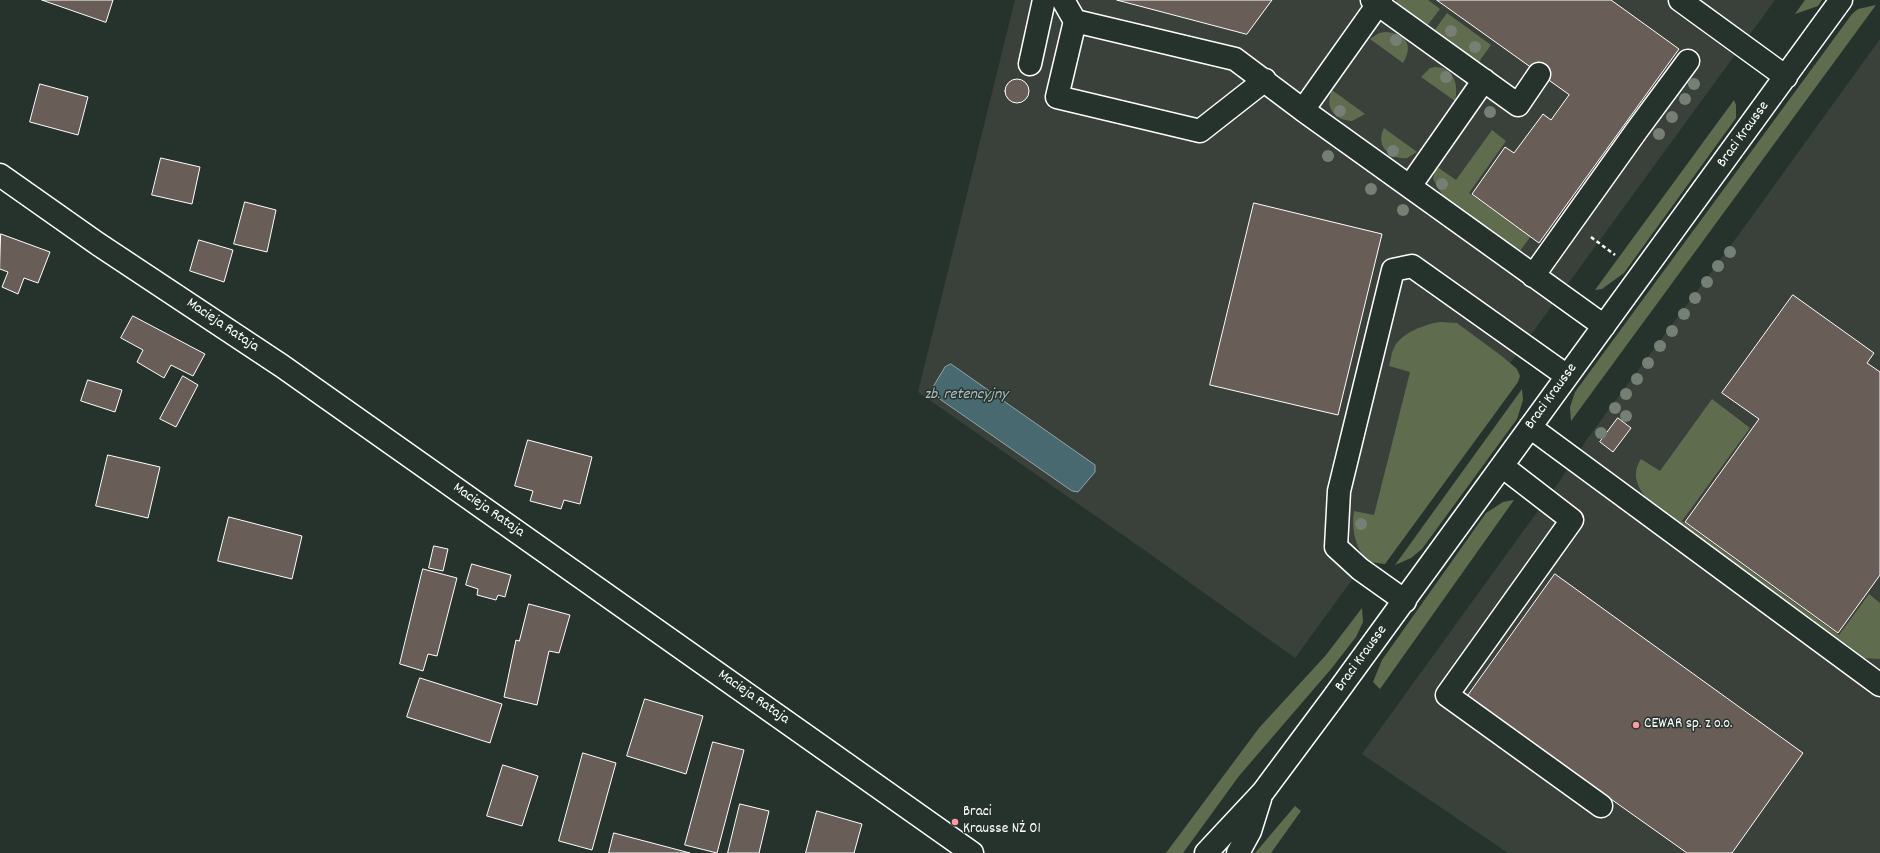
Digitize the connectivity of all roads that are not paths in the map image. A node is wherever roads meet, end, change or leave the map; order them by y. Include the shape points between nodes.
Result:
1 (1044, 0) edge
2 (1063, 0) edge
3 (1680, 0) edge
4 (1840, 0) edge
5 (1377, 2) edge
6 (1075, 21) junction
7 (1688, 60) dead end
8 (1030, 64) dead end
9 (1540, 74) dead end
10 (1786, 77) junction
11 (1265, 80) junction
12 (1484, 80) junction
13 (1303, 110) junction
14 (0, 175) edge
15 (1410, 186) junction
16 (1533, 276) junction
17 (1604, 326) junction
18 (1567, 376) junction
19 (1530, 427) junction
20 (1502, 466) junction
21 (1405, 601) junction
22 (1880, 685) edge
23 (1262, 792) junction
24 (1602, 806) dead end
25 (972, 853) edge
26 (1206, 853) edge
27 (1238, 853) edge

1 - 8 street
2 - 6 street
3 - 10 street
4 - 10 street, Braci Krausse
5 - 12 street
5 - 13 street
6 - 11 street via 1235,59
6 - 11 street via 1057,97 1200,131
7 - 16 street
9 - 12 street via 1518,104
10 - 17 street, Braci Krausse
11 - 13 street
12 - 15 street
13 - 15 street
14 - 25 street, Macieja Rataja via 98,244 282,366
15 - 16 street
16 - 17 street
17 - 18 street, Braci Krausse
18 - 19 street, Braci Krausse
18 - 21 street via 1412,266 1393,270 1339,491 1336,547 1360,569
19 - 20 street, Braci Krausse
19 - 22 street
20 - 21 street, Braci Krausse
20 - 24 street via 1572,520 1448,695
21 - 23 street, Braci Krausse
23 - 26 street, Braci Krausse
23 - 27 street, Braci Krausse via 1250,831

